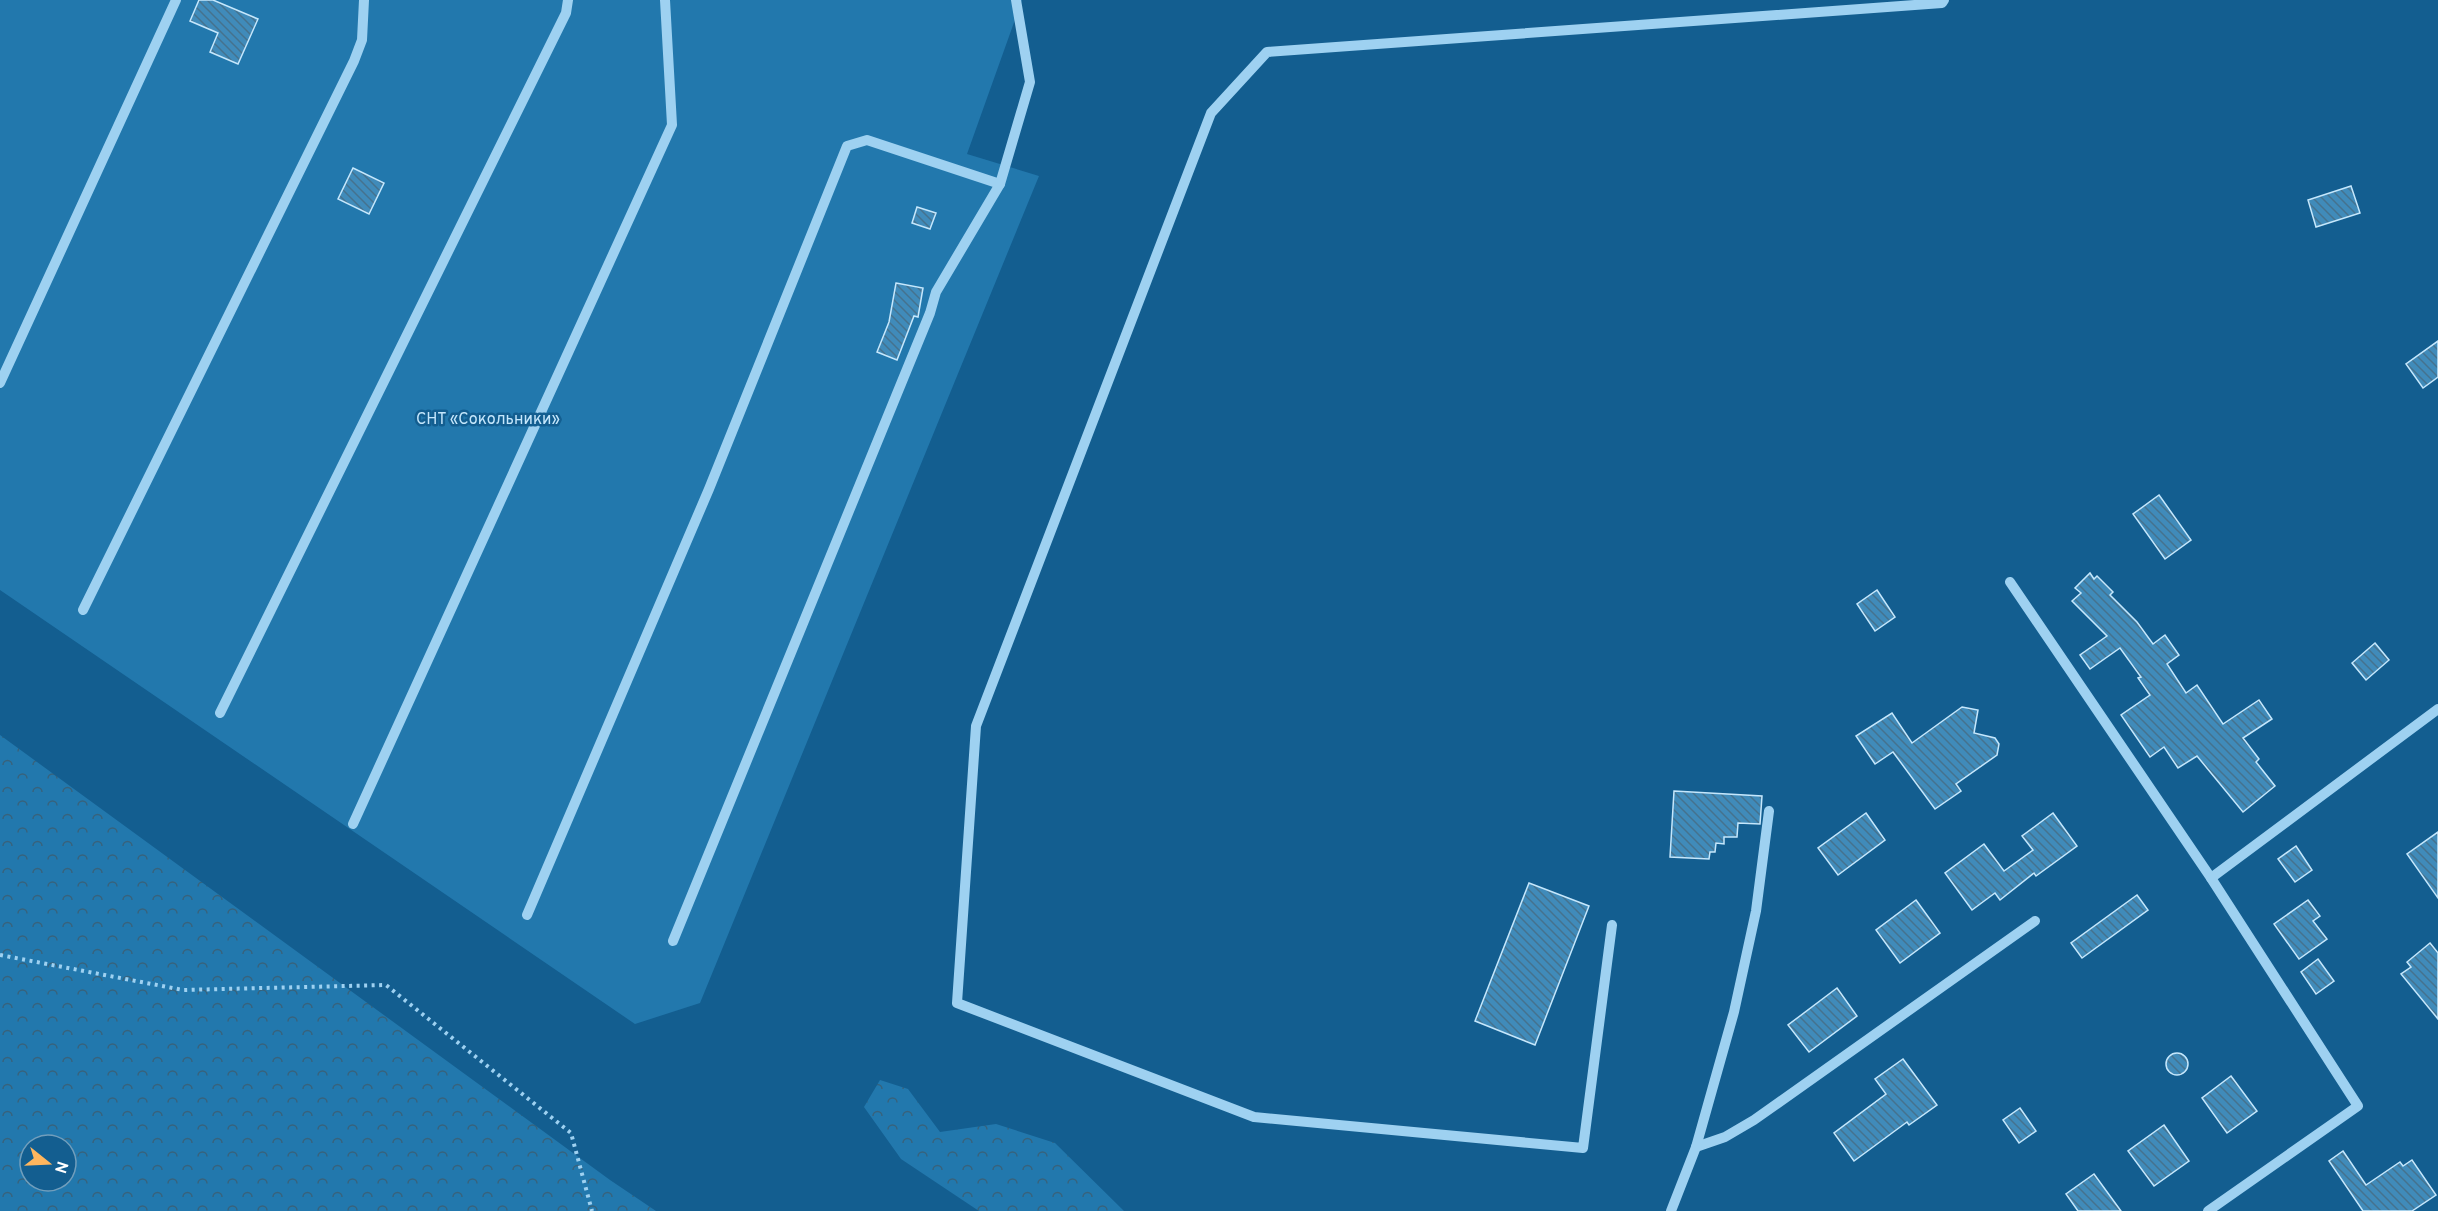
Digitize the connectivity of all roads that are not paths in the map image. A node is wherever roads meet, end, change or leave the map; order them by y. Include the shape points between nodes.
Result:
1 (176, 0) edge
2 (364, 0) edge
3 (568, 0) edge
4 (665, 0) edge
5 (1016, 0) edge
6 (1944, 0) edge
7 (1000, 184) junction
8 (0, 382) edge
9 (2010, 582) dead end
10 (83, 610) dead end
11 (2438, 709) edge
12 (220, 713) dead end
13 (1769, 811) dead end
14 (353, 824) dead end
15 (2211, 878) junction
16 (527, 915) dead end
17 (2035, 921) dead end
18 (1612, 925) dead end
19 (673, 941) dead end
20 (1696, 1147) junction
21 (1671, 1211) edge
22 (2208, 1211) edge

1 - 8 street
2 - 10 street via 362,40 354,61
3 - 12 street via 566,13
4 - 14 street via 672,125
5 - 7 street via 1030,82
6 - 18 street via 1267,52 1210,112 976,726 957,1003 1254,1117 1584,1148
7 - 16 street via 867,140 847,146 709,489
7 - 19 street via 936,292
9 - 15 street
11 - 15 street
13 - 20 street via 1756,911 1734,1012
15 - 22 street via 2358,1106
17 - 20 street via 1754,1120 1725,1137
20 - 21 street

